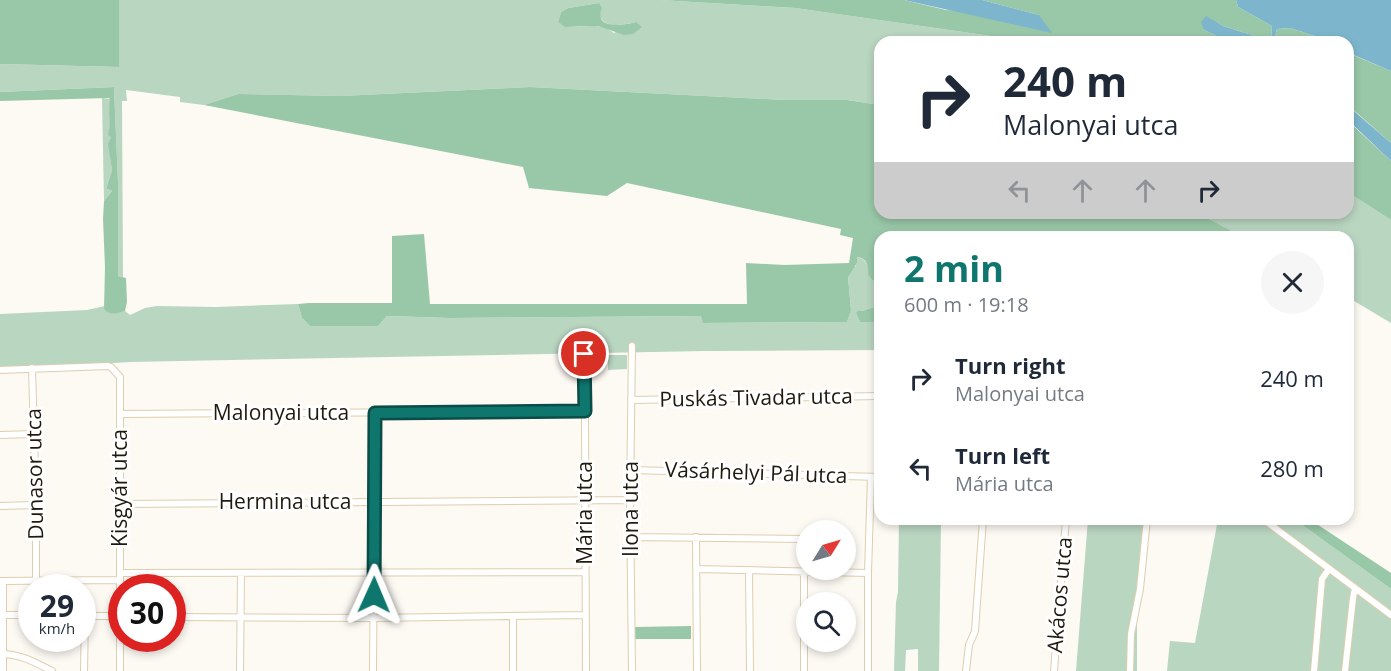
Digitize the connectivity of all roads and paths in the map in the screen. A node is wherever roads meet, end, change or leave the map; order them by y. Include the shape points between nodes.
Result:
1 (632, 346) dead end
2 (584, 354) dead end
3 (32, 368) junction
4 (0, 370) edge
5 (874, 396) edge
6 (631, 400) junction
7 (585, 411) junction
8 (375, 413) junction
9 (120, 414) junction
10 (34, 434) junction
11 (0, 435) edge
12 (631, 470) junction
13 (871, 477) joint
14 (585, 500) junction
15 (630, 500) junction
16 (374, 502) junction
17 (120, 504) junction
18 (0, 506) edge
19 (36, 506) junction
20 (983, 525) edge
21 (1066, 525) edge
22 (1146, 525) edge
23 (1271, 525) edge
24 (631, 537) junction
25 (696, 537) junction
26 (796, 539) edge
27 (697, 569) junction
28 (1329, 569) junction
29 (749, 570) junction
30 (374, 572) junction
31 (585, 572) junction
32 (796, 572) edge
33 (240, 573) junction
34 (856, 573) edge
35 (868, 573) junction
36 (36, 574) edge
37 (120, 574) edge
38 (186, 575) edge
39 (804, 580) edge
40 (1, 581) edge
41 (18, 581) edge
42 (1355, 588) junction
43 (3, 615) junction
44 (18, 615) edge
45 (585, 615) junction
46 (1391, 615) edge
47 (186, 617) edge
48 (513, 617) junction
49 (240, 618) junction
50 (374, 618) junction
51 (84, 652) edge
52 (120, 652) edge
53 (2, 654) edge
54 (3, 671) edge
55 (52, 671) edge
56 (84, 671) edge
57 (120, 671) edge
58 (240, 671) edge
59 (373, 671) edge
60 (513, 671) edge
61 (586, 671) edge
62 (632, 671) edge
63 (697, 671) edge
64 (750, 671) edge
65 (804, 671) edge
66 (868, 671) edge
67 (966, 671) edge
68 (1054, 671) edge
69 (1130, 671) edge
70 (1314, 671) edge
71 (1345, 671) edge

1 - 6 street, Ilona utca
2 - 7 street, Mária utca
3 - 4 street
3 - 9 street, Kisgyár utca via 111,367 120,376
3 - 10 street, Dunasor utca
5 - 6 street, Puskás Tivadar utca
6 - 12 street, Ilona utca
7 - 8 street, Malonyai utca
7 - 14 street, Mária utca
8 - 9 street, Malonyai utca
8 - 16 street
9 - 17 street, Kisgyár utca
10 - 11 street
10 - 19 street, Dunasor utca
12 - 13 street, Vásárhelyi Pál utca
12 - 15 street, Ilona utca
13 - 35 street
14 - 15 street, Hermina utca
14 - 16 street, Hermina utca
14 - 31 street, Mária utca
15 - 24 street, Ilona utca
16 - 17 street, Hermina utca
16 - 30 street
17 - 37 street, Kisgyár utca
18 - 19 street
19 - 36 street, Dunasor utca
20 - 67 street via 975,631
21 - 68 street, Akácos utca
22 - 69 street via 1131,634
23 - 28 street
24 - 25 street
24 - 62 street, Ilona utca
25 - 26 street
25 - 27 street
27 - 29 street
27 - 63 street
28 - 42 street
28 - 70 street via 1322,582
29 - 32 street
29 - 64 street
30 - 31 street
30 - 33 street
30 - 50 street
31 - 45 street, Mária utca
33 - 38 street
33 - 49 street
34 - 35 street
35 - 66 street
39 - 65 street
40 - 41 street
40 - 43 street
42 - 46 street
42 - 71 street
43 - 44 street
43 - 53 street
45 - 48 street
45 - 61 street, Mária utca
47 - 49 street
48 - 50 street
48 - 60 street
49 - 50 street
49 - 58 street
50 - 59 street
51 - 56 street
52 - 57 street, Kisgyár utca
53 - 54 street
53 - 55 street via 15,654

